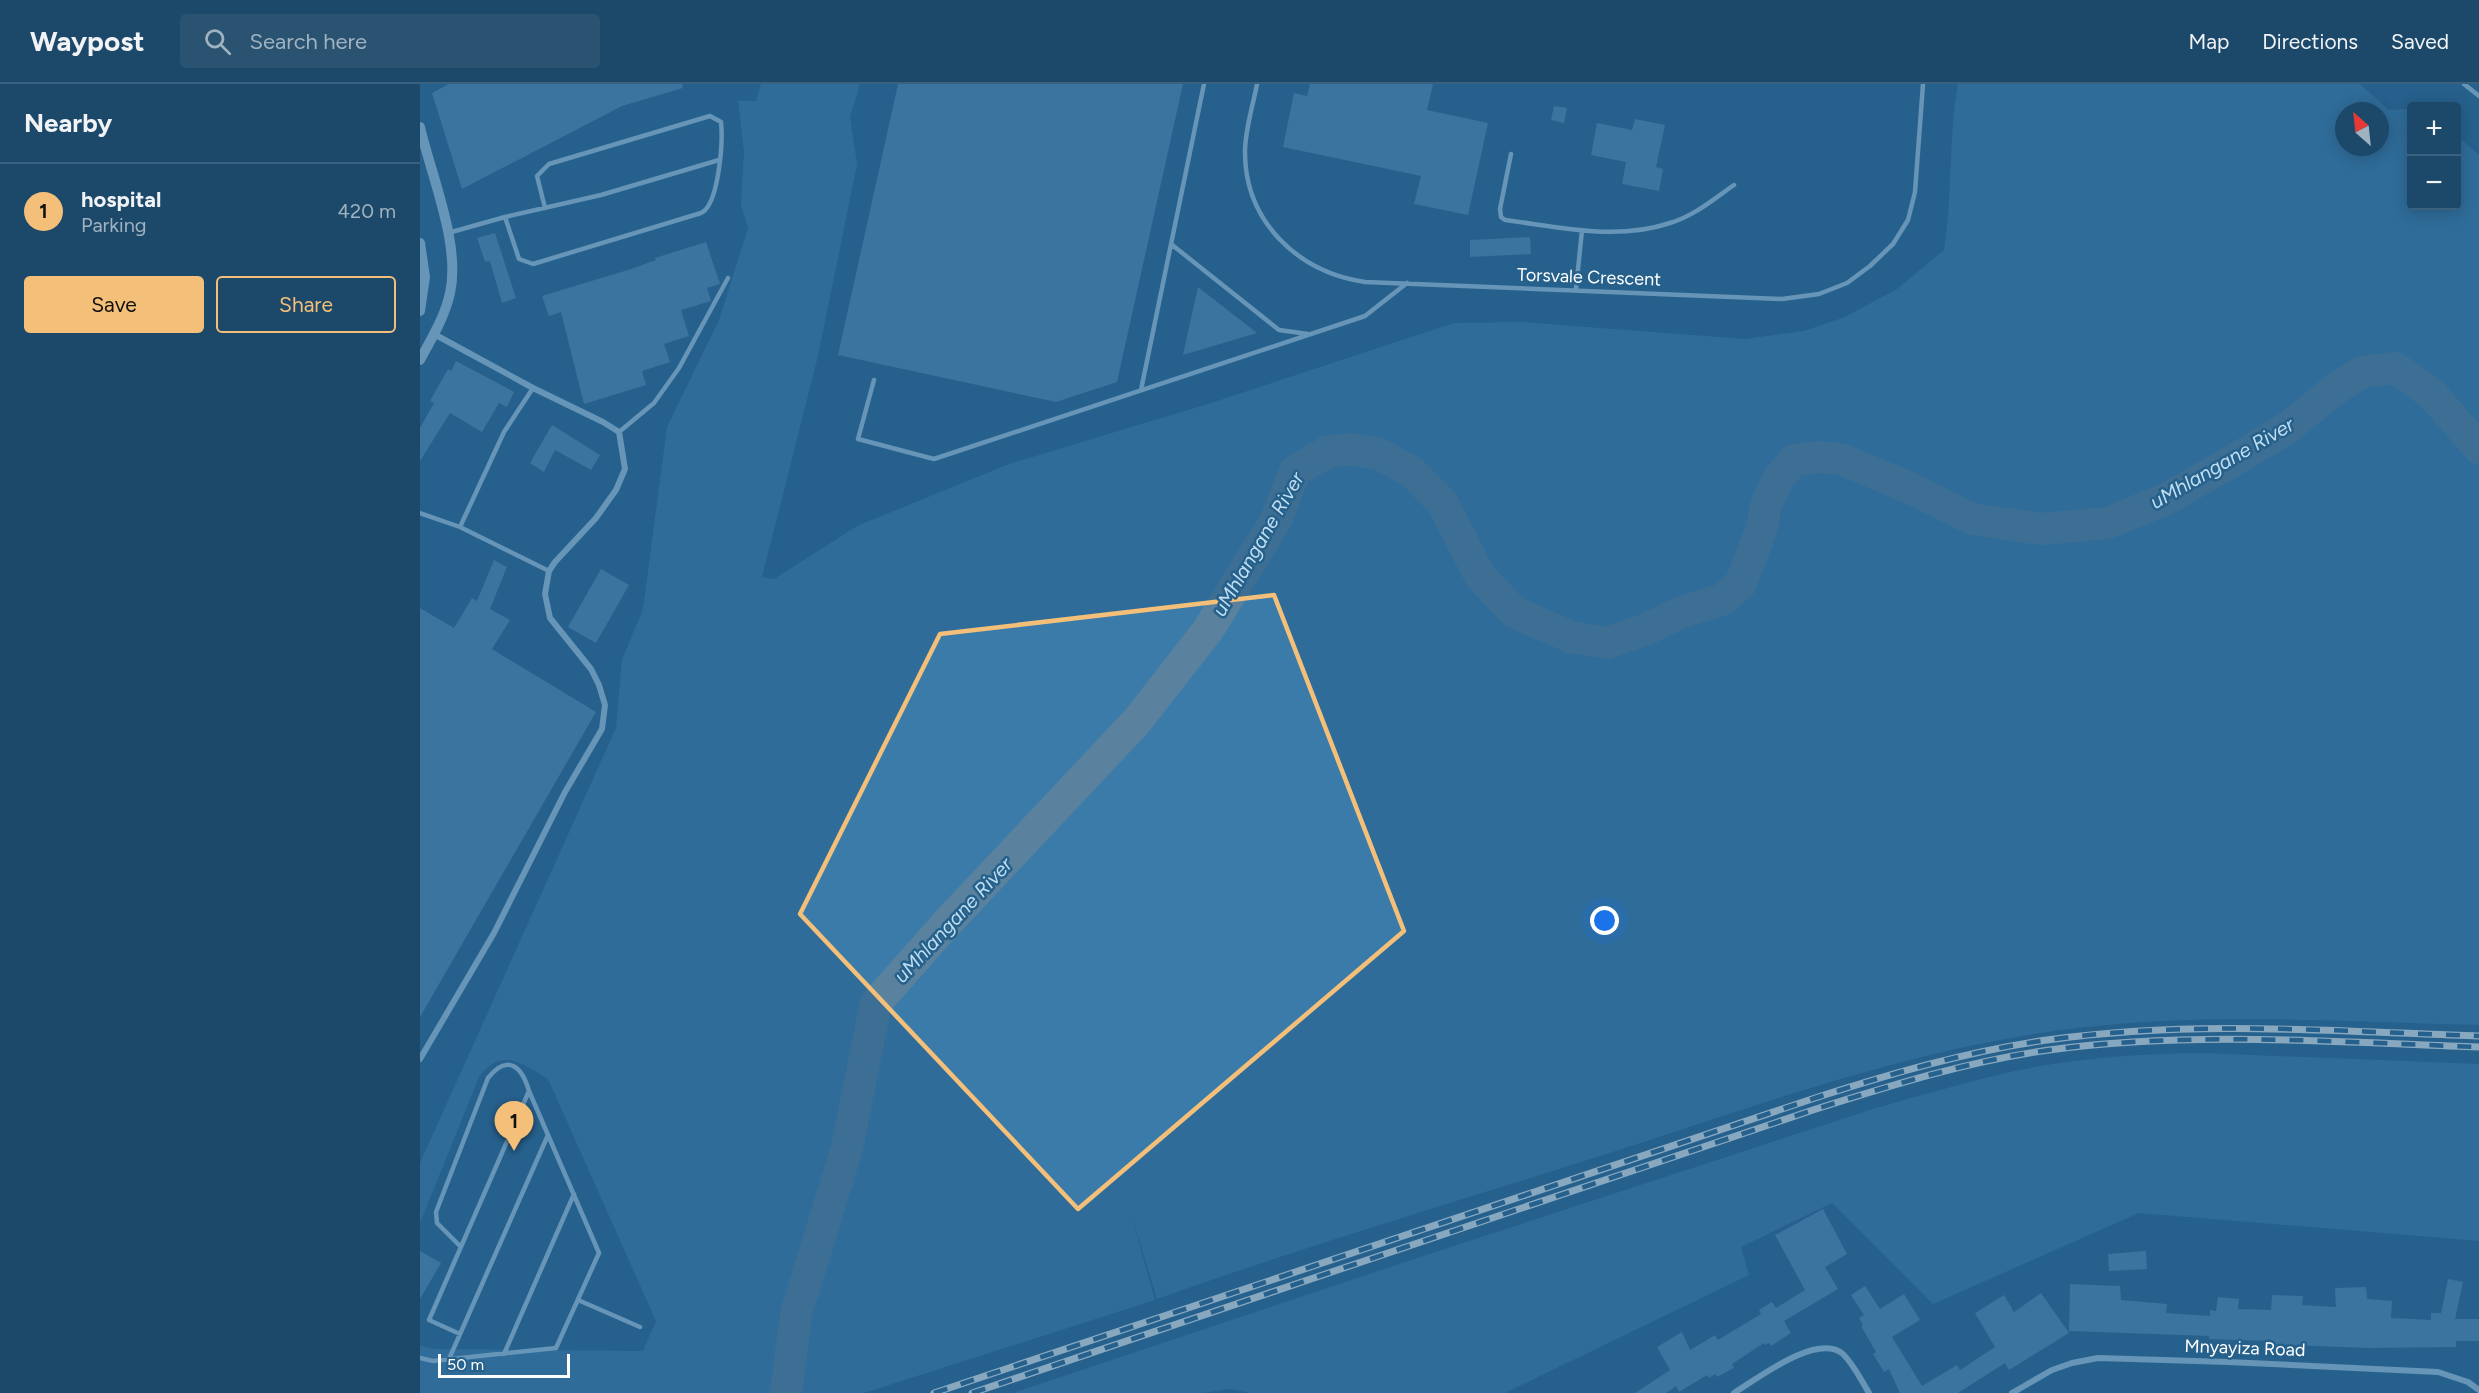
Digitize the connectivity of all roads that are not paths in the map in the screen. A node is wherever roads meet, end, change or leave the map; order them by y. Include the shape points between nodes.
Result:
1 (1204, 84) edge
2 (1257, 84) edge
3 (1923, 84) edge
4 (2464, 84) edge
5 (2479, 96) edge
6 (420, 127) edge
7 (1511, 154) dead end
8 (719, 160) junction
9 (1734, 185) dead end
10 (545, 208) junction
11 (505, 217) junction
12 (1582, 230) junction
13 (448, 233) junction
14 (420, 243) edge
15 (1171, 244) junction
16 (728, 278) dead end
17 (1407, 283) junction
18 (1576, 289) junction
19 (420, 311) edge
20 (434, 333) junction
21 (1311, 334) junction
22 (420, 360) edge
23 (874, 380) dead end
24 (534, 388) junction
25 (1141, 390) junction
26 (619, 432) junction
27 (420, 513) edge
28 (460, 526) junction
29 (549, 571) junction
30 (420, 1059) edge
31 (529, 1091) junction
32 (548, 1135) junction
33 (574, 1194) junction
34 (461, 1247) junction
35 (578, 1300) junction
36 (640, 1328) dead end
37 (460, 1334) junction
38 (504, 1354) junction
39 (420, 1358) edge
40 (449, 1359) junction
41 (2479, 1390) edge
42 (1734, 1393) edge
43 (1869, 1393) edge
44 (2012, 1393) edge

1 - 15 lane
2 - 17 lane, Torsvale Crescent via 1245,152 1247,175 1260,211 1275,234 1300,258 1328,274 1365,282
3 - 18 lane, Torsvale Crescent via 1915,192 1908,220 1893,244 1847,283 1819,294 1782,299
4 - 5 lane
6 - 13 street
7 - 12 lane via 1501,217
8 - 10 lane
8 - 10 lane via 721,122 710,116 545,166 537,176
8 - 11 lane via 706,211 550,260 533,264 519,259
9 - 12 lane via 1672,223 1610,233
10 - 11 lane
11 - 13 lane
12 - 18 lane
13 - 20 street via 453,261 450,292
14 - 19 street via 426,277
15 - 21 lane via 1279,330
15 - 25 lane
16 - 26 lane via 679,368 654,403
17 - 18 lane, Torsvale Crescent
17 - 21 lane via 1365,316
20 - 22 street
20 - 24 street
21 - 25 lane
23 - 25 lane via 858,439 934,459
24 - 26 street
24 - 28 lane via 504,432
26 - 29 street via 625,469 616,490
27 - 28 lane
28 - 29 lane
29 - 30 street via 546,608 599,685 605,705 602,729 565,792 494,933
31 - 32 lane
31 - 34 lane
31 - 34 lane via 524,1075 515,1066 504,1065 488,1078 436,1212 437,1223
32 - 33 lane
32 - 37 lane
33 - 35 lane via 599,1253
33 - 38 lane
34 - 37 lane via 429,1320
35 - 36 lane
35 - 38 lane via 556,1348
37 - 40 lane
38 - 40 lane
39 - 40 lane
41 - 44 street, Mnyayiza Road via 2438,1372 2098,1359 2072,1363
42 - 43 street via 1806,1351 1829,1348 1841,1353

